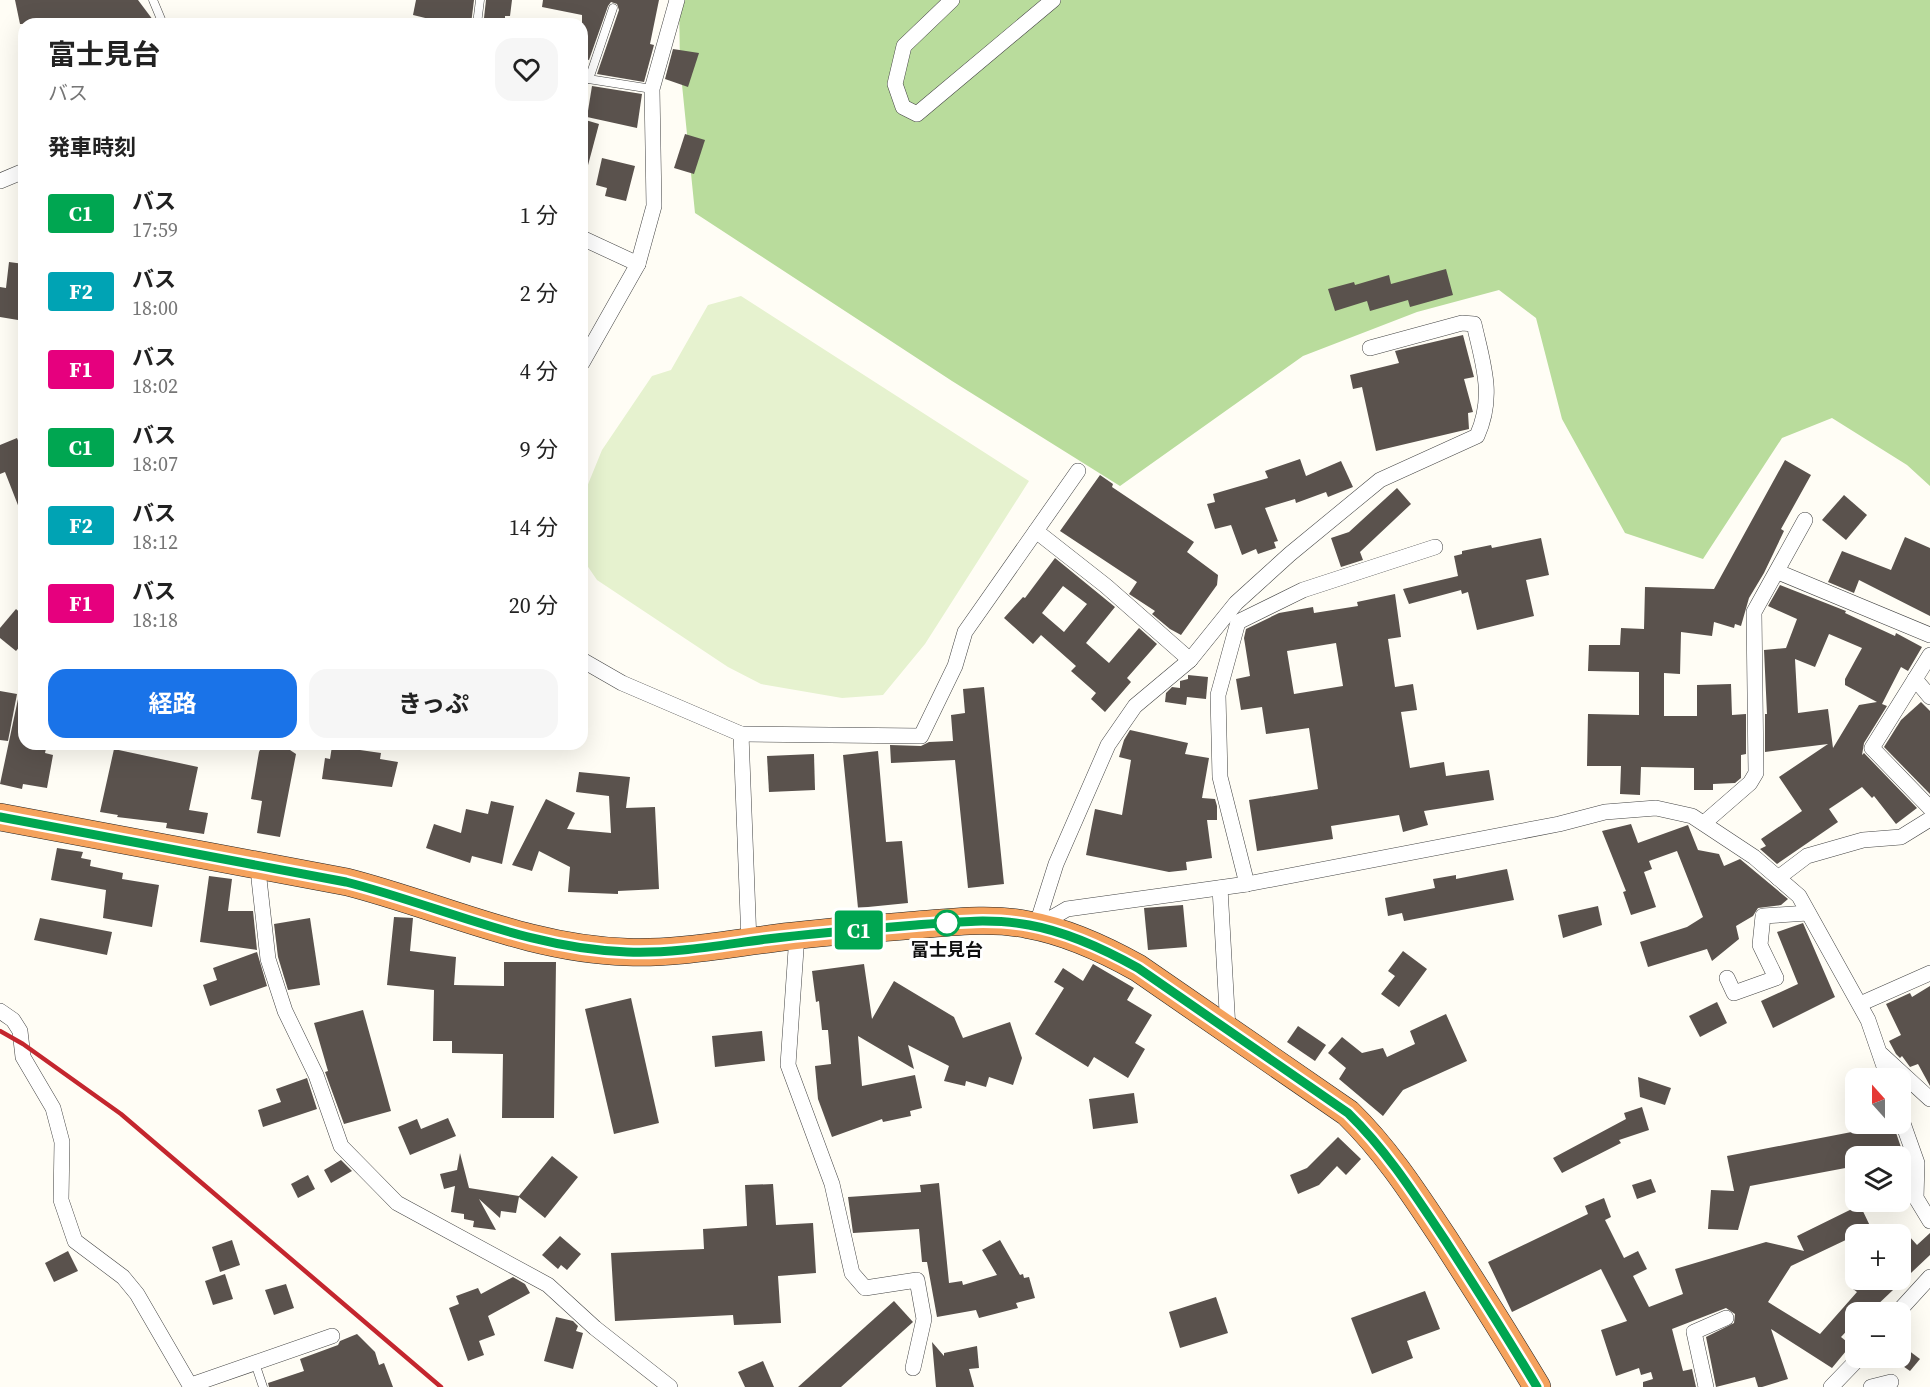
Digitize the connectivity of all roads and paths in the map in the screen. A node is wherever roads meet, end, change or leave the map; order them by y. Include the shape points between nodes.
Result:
1 (153, 0) edge
2 (480, 0) edge
3 (677, 0) edge
4 (952, 0) edge
5 (1053, 0) edge
6 (613, 8) dead end
7 (160, 18) edge
8 (478, 18) edge
9 (588, 71) edge
10 (588, 79) edge
11 (652, 89) junction
12 (18, 174) edge
13 (0, 181) edge
14 (588, 241) edge
15 (638, 264) junction
16 (1370, 348) dead end
17 (588, 351) edge
18 (1077, 471) dead end
19 (1805, 520) dead end
20 (1036, 531) junction
21 (1435, 548) dead end
22 (1778, 572) junction
23 (1930, 636) edge
24 (1930, 655) edge
25 (1190, 660) junction
26 (588, 663) edge
27 (1915, 679) junction
28 (1930, 697) edge
29 (741, 734) junction
30 (1930, 808) edge
31 (0, 817) edge
32 (1930, 819) edge
33 (1704, 823) junction
34 (262, 865) junction
35 (1778, 878) junction
36 (1246, 885) junction
37 (1220, 888) junction
38 (1808, 913) junction
39 (1036, 927) junction
40 (797, 935) junction
41 (749, 942) junction
42 (1930, 973) edge
43 (1727, 978) dead end
44 (1860, 1005) junction
45 (0, 1011) edge
46 (1228, 1029) junction
47 (1880, 1053) junction
48 (1885, 1068) edge
49 (1930, 1100) edge
50 (1907, 1134) edge
51 (1930, 1221) edge
52 (1930, 1277) edge
53 (1907, 1302) edge
54 (1726, 1318) dead end
55 (332, 1336) dead end
56 (255, 1363) junction
57 (913, 1368) dead end
58 (1850, 1368) edge
59 (1891, 1382) dead end
60 (191, 1386) edge
61 (263, 1387) edge
62 (670, 1387) edge
63 (1537, 1387) edge
64 (1706, 1387) edge
65 (1832, 1387) edge
66 (1871, 1387) edge

1 - 7 lane
2 - 8 lane
3 - 11 street
4 - 5 street via 904,46 895,84 903,107 917,114
6 - 9 lane
10 - 11 lane
11 - 15 street via 654,206
12 - 13 street
14 - 15 street
15 - 17 street
16 - 25 street via 1462,323 1474,324 1488,385 1484,421 1477,436 1380,480 1236,603
18 - 20 street
19 - 22 street
20 - 25 street
20 - 29 street via 965,632 955,666 921,736
21 - 36 street via 1304,590 1239,622 1218,695 1220,777
22 - 23 street
22 - 33 street via 1754,612 1756,773 1750,783
24 - 27 street
25 - 39 street via 1135,706 1108,746 1056,864
26 - 29 street via 622,683
27 - 28 street
27 - 30 street via 1872,748
29 - 41 street
31 - 34 highway
32 - 35 street via 1901,837 1863,840 1807,856
33 - 35 street
33 - 36 street via 1692,816 1656,808 1605,812
34 - 41 highway via 386,892 487,927 583,950 629,952
34 - 62 street via 259,879 267,959 341,1146 397,1203 548,1285
35 - 38 street via 1799,896
36 - 37 street
37 - 39 street via 1066,909
37 - 46 street
38 - 43 street via 1763,916 1760,945 1776,978 1734,993
38 - 44 street
39 - 40 highway via 949,923
39 - 46 highway via 1103,949
40 - 41 highway
40 - 57 street via 788,1065 832,1184 852,1273 865,1288 917,1280 924,1319
42 - 44 street
44 - 47 street
45 - 60 street via 20,1031 23,1057 53,1108 62,1142 61,1200 75,1241 123,1277 137,1294
46 - 63 highway via 1348,1113 1376,1140 1482,1296
47 - 48 street
47 - 49 street
50 - 51 street via 1917,1162 1916,1198
52 - 53 street
54 - 64 street via 1694,1332
55 - 56 street
56 - 60 street
56 - 61 lane
58 - 65 street
59 - 66 street

